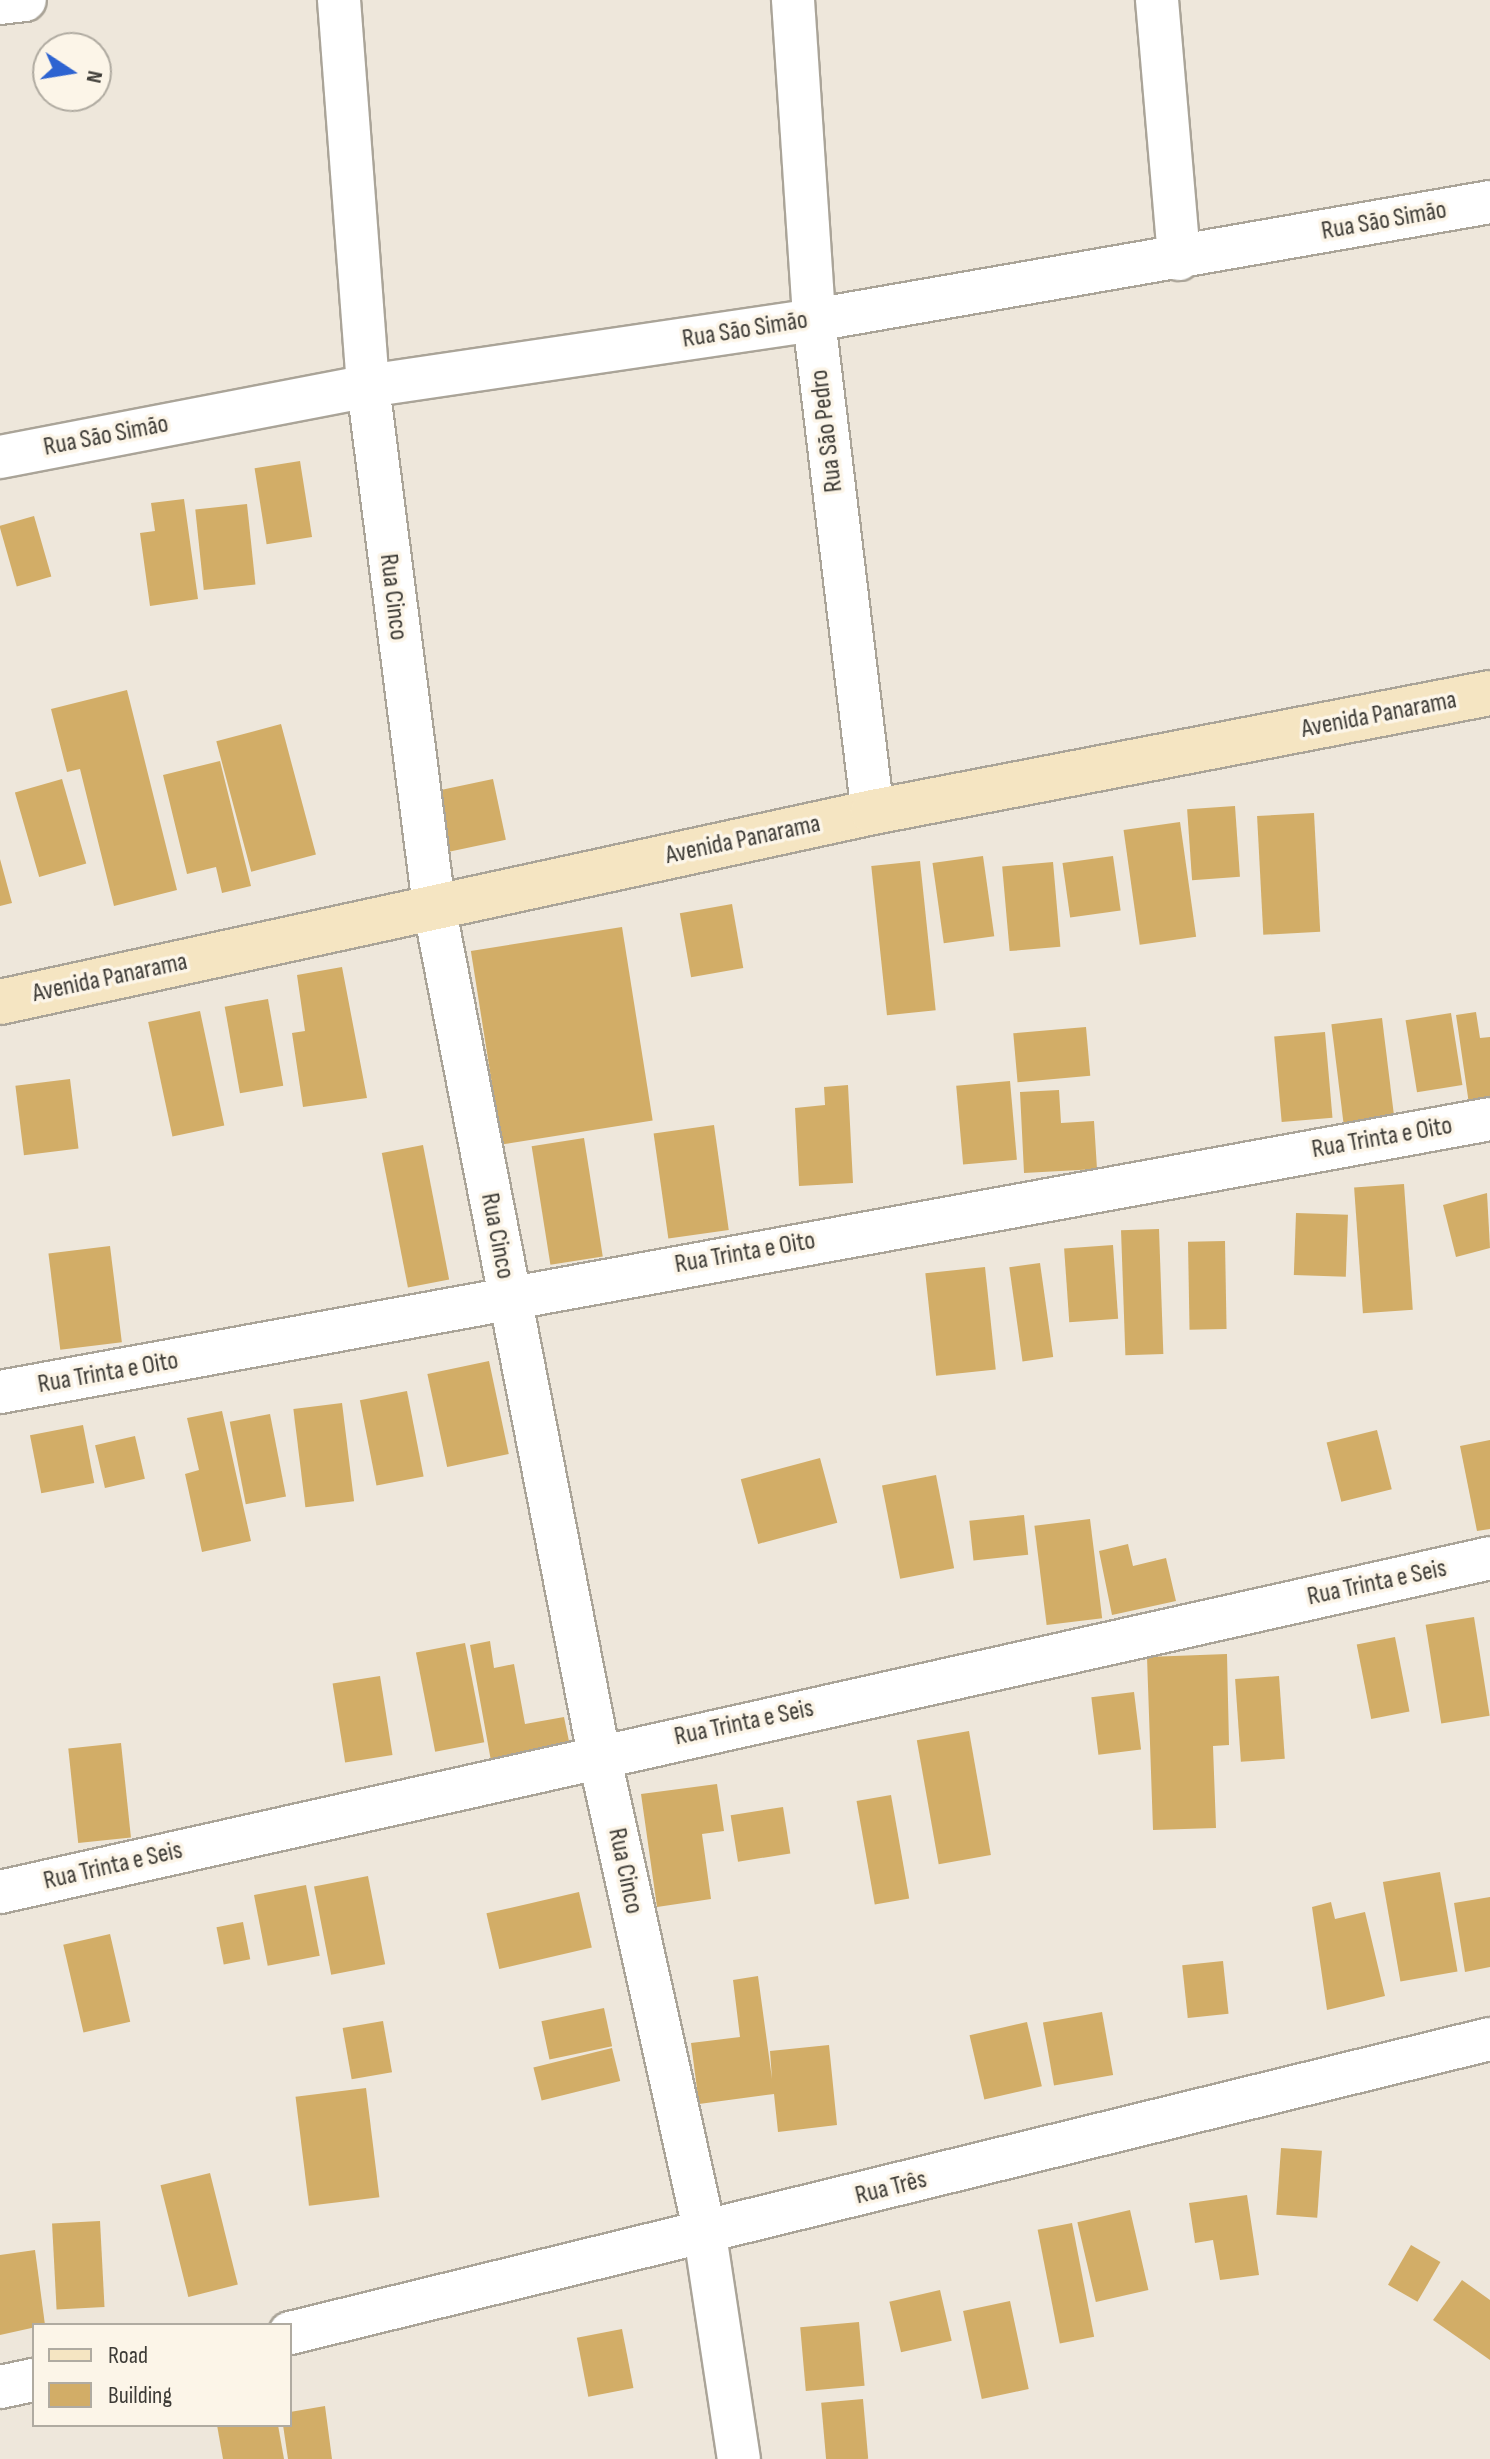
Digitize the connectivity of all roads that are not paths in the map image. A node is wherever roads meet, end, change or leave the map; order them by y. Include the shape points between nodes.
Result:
1 (25, 0) edge
2 (339, 0) edge
3 (793, 0) edge
4 (1157, 0) edge
5 (0, 3) edge
6 (1490, 202) edge
7 (1179, 259) junction
8 (814, 320) junction
9 (368, 386) junction
10 (0, 457) edge
11 (1490, 693) edge
12 (873, 812) junction
13 (434, 906) junction
14 (0, 1002) edge
15 (1490, 1119) edge
16 (509, 1300) junction
17 (0, 1392) edge
18 (1490, 1558) edge
19 (599, 1755) junction
20 (0, 1892) edge
21 (1490, 2039) edge
22 (705, 2235) junction
23 (292, 2333) edge
24 (32, 2380) edge
25 (0, 2387) edge
26 (739, 2459) edge

1 - 5 street
2 - 9 street, Rua Cinco
3 - 8 street, Rua São Pedro
4 - 7 street
6 - 7 street, Rua São Simão
7 - 8 street, Rua São Simão
8 - 9 street, Rua São Simão
8 - 12 street, Rua São Pedro
9 - 10 street, Rua São Simão
9 - 13 street, Rua Cinco
11 - 12 street, Avenida Panarama
12 - 13 street, Avenida Panarama
13 - 14 street, Avenida Panarama
13 - 16 street, Rua Cinco
15 - 16 street, Rua Trinta e Oito
16 - 17 street, Rua Trinta e Oito
16 - 19 street, Rua Cinco
18 - 19 street, Rua Trinta e Seis
19 - 20 street, Rua Trinta e Seis
19 - 22 street, Rua Cinco
21 - 22 street, Rua Três
22 - 23 street, Rua Três
22 - 26 street, Rua Cinco
24 - 25 street

